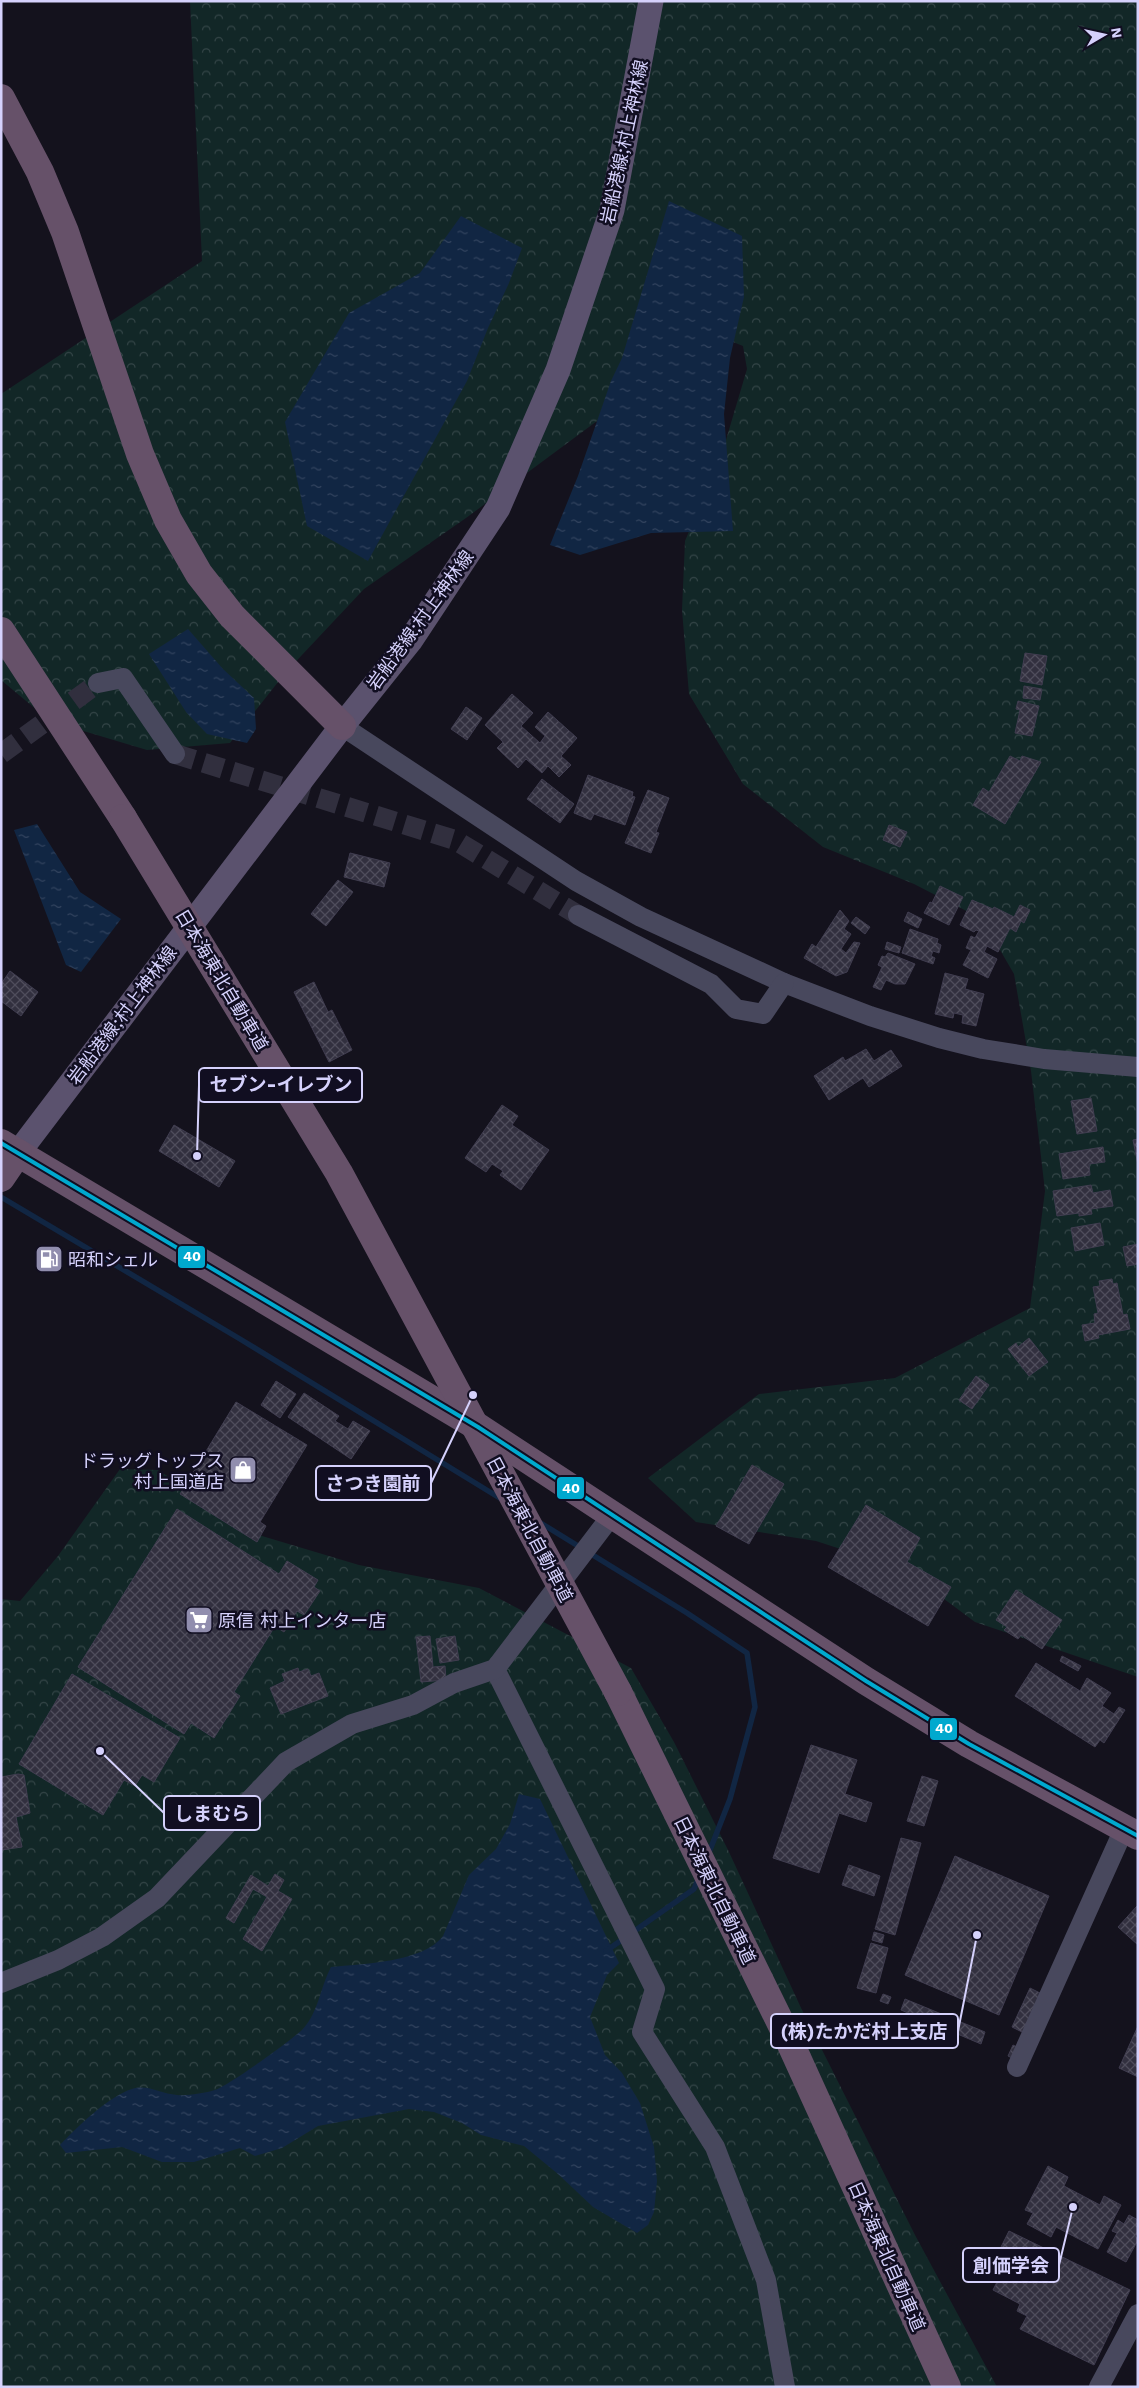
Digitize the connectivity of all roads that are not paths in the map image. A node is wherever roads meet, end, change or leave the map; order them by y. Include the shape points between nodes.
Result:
1 (651, 1) edge
2 (2, 100) edge
3 (1, 135) edge
4 (1, 631) edge
5 (98, 683) tunnel mouth
6 (342, 726) junction
7 (175, 754) tunnel mouth
8 (578, 915) tunnel mouth
9 (784, 983) junction
10 (1138, 1067) edge
11 (9, 1148) edge
12 (1, 1178) edge
13 (612, 1515) junction
14 (495, 1668) junction
15 (1131, 1832) edge
16 (1, 1983) edge
17 (1017, 2067) dead end
18 (1138, 2314) edge
19 (785, 2387) edge
20 (947, 2387) edge
21 (1099, 2387) edge

1 - 6 main road, 岩船港線;村上神林線 via 612,210 550,387 498,508 410,641
2 - 6 highway via 40,172 65,232 140,454 168,520 199,574 232,616
3 - 6 highway via 49,241 125,465 155,531 184,583 217,626 252,661
4 - 20 highway, 日本海東北自動車道, bridge via 123,818 339,1172 618,1692 788,2038
5 - 7 street via 123,678
6 - 9 street via 576,880 641,918
6 - 11 main road, 岩船港線;村上神林線
8 - 9 street via 712,984 736,1009 763,1014
9 - 10 street via 870,1016 983,1049 1044,1059
11 - 12 highway
11 - 13 highway via 478,1427
13 - 14 street
13 - 15 highway via 945,1729
14 - 16 street via 454,1683 413,1705 352,1724 286,1762 157,1898 102,1937 58,1960
14 - 19 street via 655,1989 642,2032 715,2147 766,2280
15 - 17 street
18 - 21 street

